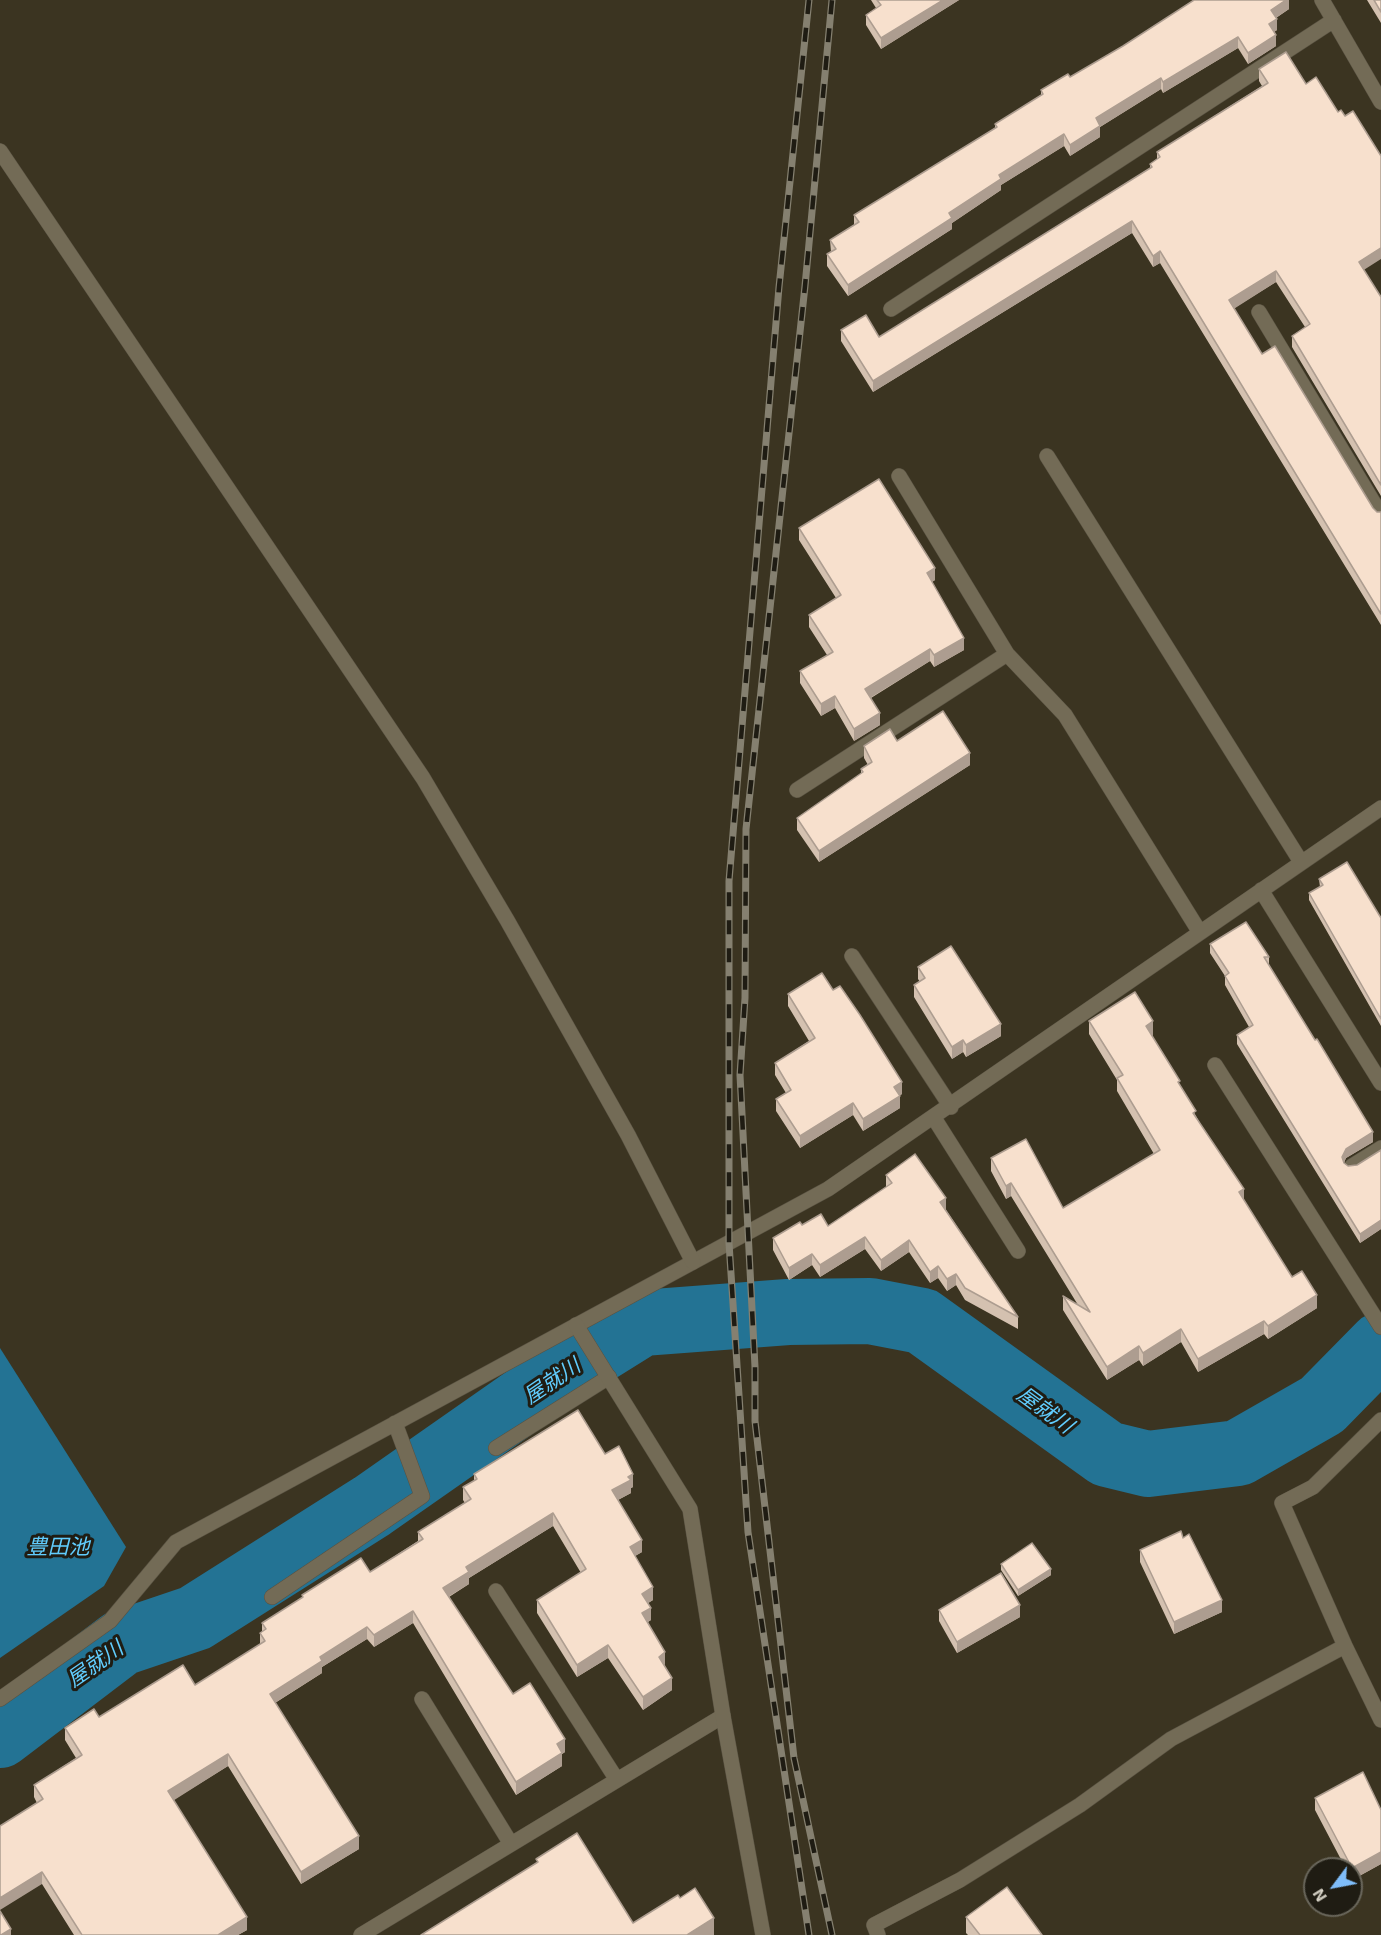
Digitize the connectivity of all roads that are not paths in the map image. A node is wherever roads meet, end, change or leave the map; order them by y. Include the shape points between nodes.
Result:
1 (1322, 0) edge
2 (1334, 20) junction
3 (1381, 102) edge
4 (0, 151) edge
5 (891, 309) dead end
6 (1258, 312) dead end
7 (1047, 456) dead end
8 (899, 476) dead end
9 (1381, 515) edge
10 (1007, 654) junction
11 (797, 790) dead end
12 (1381, 808) edge
13 (1301, 862) junction
14 (1261, 890) junction
15 (1199, 931) junction
16 (852, 956) dead end
17 (1215, 1065) dead end
18 (1381, 1083) edge
19 (951, 1107) junction
20 (934, 1118) junction
21 (1381, 1149) edge
22 (1353, 1166) edge
23 (1018, 1251) dead end
24 (693, 1262) junction
25 (576, 1325) junction
26 (1380, 1325) edge
27 (606, 1372) junction
28 (1381, 1420) edge
29 (395, 1423) junction
30 (496, 1448) dead end
31 (496, 1591) dead end
32 (272, 1597) dead end
33 (1345, 1646) junction
34 (0, 1699) edge
35 (422, 1699) dead end
36 (723, 1716) junction
37 (1381, 1719) edge
38 (617, 1780) junction
39 (511, 1844) junction
40 (361, 1935) edge
41 (763, 1935) edge
42 (878, 1935) edge

1 - 2 street
2 - 3 street
2 - 5 street
4 - 24 street via 423,778 622,1125
6 - 9 street
7 - 13 street
8 - 10 street
10 - 11 street
10 - 15 street via 1065,715
12 - 13 street
13 - 14 street
14 - 15 street
14 - 18 street
15 - 19 street
16 - 19 street
17 - 26 street
19 - 20 street
20 - 23 street
20 - 24 street via 828,1189
21 - 22 street
24 - 25 street
25 - 27 street
25 - 29 street
27 - 30 street
27 - 36 street via 690,1509
28 - 33 street via 1313,1487 1282,1503
29 - 32 street via 422,1496
29 - 34 street via 176,1542 110,1620
31 - 38 street
33 - 37 street
33 - 42 street via 1171,1739 1060,1818 960,1880 874,1925
35 - 39 street
36 - 38 street
36 - 41 street
38 - 39 street
39 - 40 street

